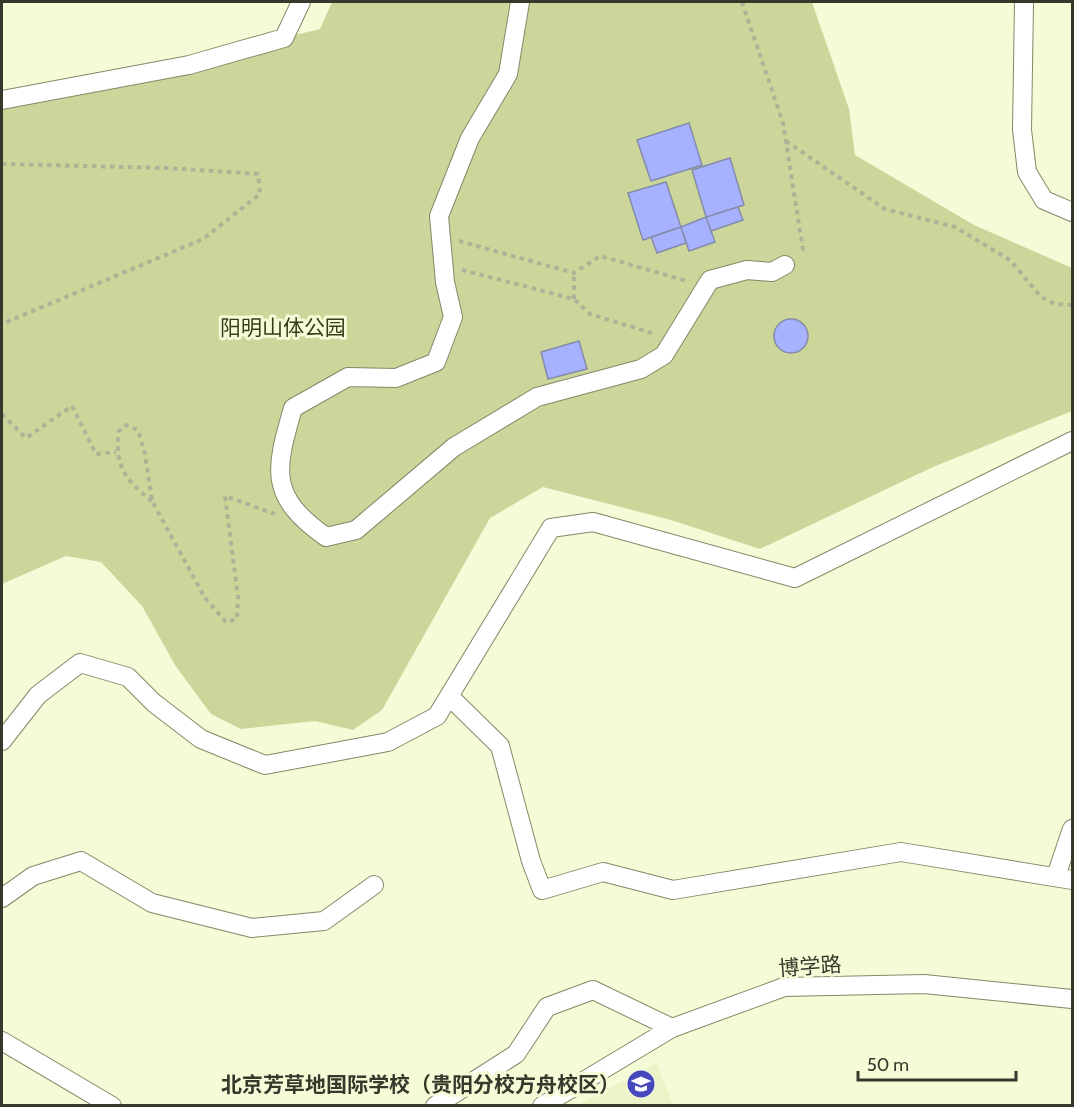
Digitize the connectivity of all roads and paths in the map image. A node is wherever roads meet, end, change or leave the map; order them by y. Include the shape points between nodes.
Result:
1 (301, 2) edge
2 (520, 2) edge
3 (742, 2) edge
4 (1024, 2) edge
5 (2, 100) edge
6 (786, 141) junction
7 (2, 164) edge
8 (1072, 212) edge
9 (441, 237) junction
10 (443, 265) junction
11 (785, 265) joint
12 (574, 273) junction
13 (705, 287) junction
14 (574, 299) junction
15 (1072, 305) edge
16 (2, 324) edge
17 (674, 340) junction
18 (2, 414) edge
19 (1072, 441) edge
20 (116, 452) junction
21 (152, 501) junction
22 (296, 511) junction
23 (449, 696) junction
24 (2, 741) edge
25 (1072, 828) edge
26 (1064, 878) edge
27 (374, 885) dead end
28 (2, 898) edge
29 (1072, 999) edge
30 (672, 1028) junction
31 (2, 1041) edge
32 (112, 1106) edge
33 (435, 1106) edge
34 (542, 1106) edge

1 - 5 street via 284,38 189,65
2 - 9 street via 508,74 470,138 439,216
3 - 6 path
4 - 8 street via 1022,130 1028,172 1044,200
6 - 11 path via 802,250
6 - 15 path via 885,208 955,227 1010,260 1041,297 1055,304
7 - 16 path via 258,174 260,194 204,239
9 - 10 street
9 - 12 path
10 - 14 path
10 - 22 street via 453,317 436,362 396,378 348,377 293,408 279,454 282,492
11 - 13 street via 772,272 747,270 710,280
12 - 13 path via 600,256
12 - 14 path
13 - 17 street
14 - 17 path via 590,314
17 - 22 street via 664,355 641,369 537,397 454,447 356,530 326,537
18 - 20 path via 26,438 72,406 96,454
19 - 23 street via 795,578 593,522 551,528
20 - 21 path via 124,475
20 - 21 path via 119,431 126,425 138,430
21 - 22 path via 205,598 226,622 237,619 238,597 225,496 277,515
23 - 24 street via 437,716 388,742 266,765 201,739 128,677 80,663 38,696
23 - 26 street via 500,746 542,890 603,872 673,890 901,852
25 - 26 street
27 - 28 street via 324,921 252,928 153,903 81,861 33,876
29 - 30 street, 博学路 via 924,984 784,987
30 - 33 street via 593,990 547,1007 516,1054
30 - 34 street, 博学路
31 - 32 street

